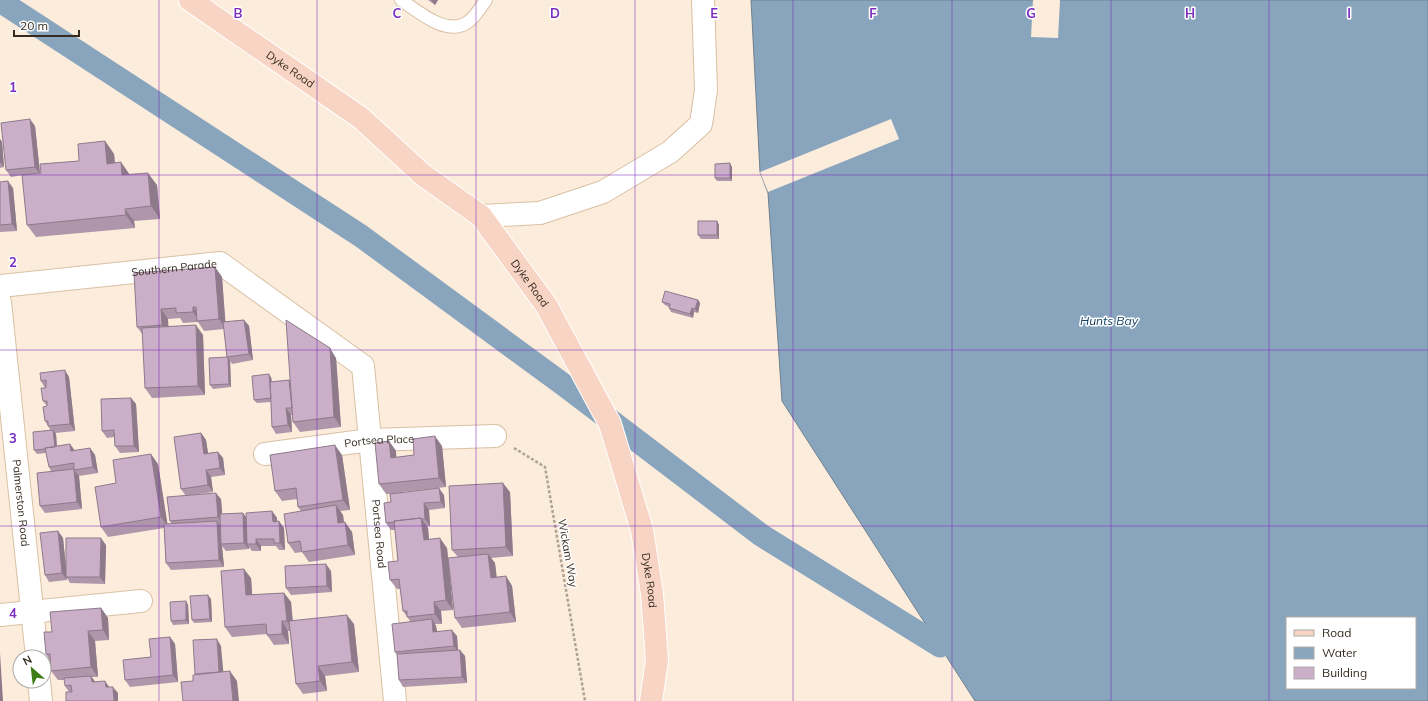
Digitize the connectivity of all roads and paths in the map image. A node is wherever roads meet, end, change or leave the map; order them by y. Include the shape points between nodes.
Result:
1 (190, 0) edge
2 (401, 0) edge
3 (486, 0) edge
4 (703, 0) edge
5 (481, 216) junction
6 (0, 286) edge
7 (0, 302) edge
8 (363, 366) joint
9 (495, 436) joint
10 (370, 440) junction
11 (265, 454) dead end
12 (141, 601) dead end
13 (32, 612) junction
14 (0, 615) edge
15 (36, 649) edge
16 (40, 689) edge
17 (41, 701) edge
18 (395, 701) edge
19 (585, 701) edge
20 (651, 701) edge

1 - 5 main road, Dyke Road via 361,118 423,175
2 - 3 lane via 440,24 456,28 469,21
4 - 5 street via 706,90 701,124 670,152 603,192 540,213
5 - 20 main road, Dyke Road via 546,305 610,424 642,530 652,594 657,660
6 - 8 street, Southern Parade via 220,264
7 - 13 street, Palmerston Road
8 - 10 street, Portsea Road
9 - 10 street, Portsea Place
9 - 19 path, Wickam Way via 545,467
10 - 11 street, Portsea Place
10 - 18 street, Portsea Road
12 - 13 street
13 - 14 street
13 - 15 street, Palmerston Road
16 - 17 street

